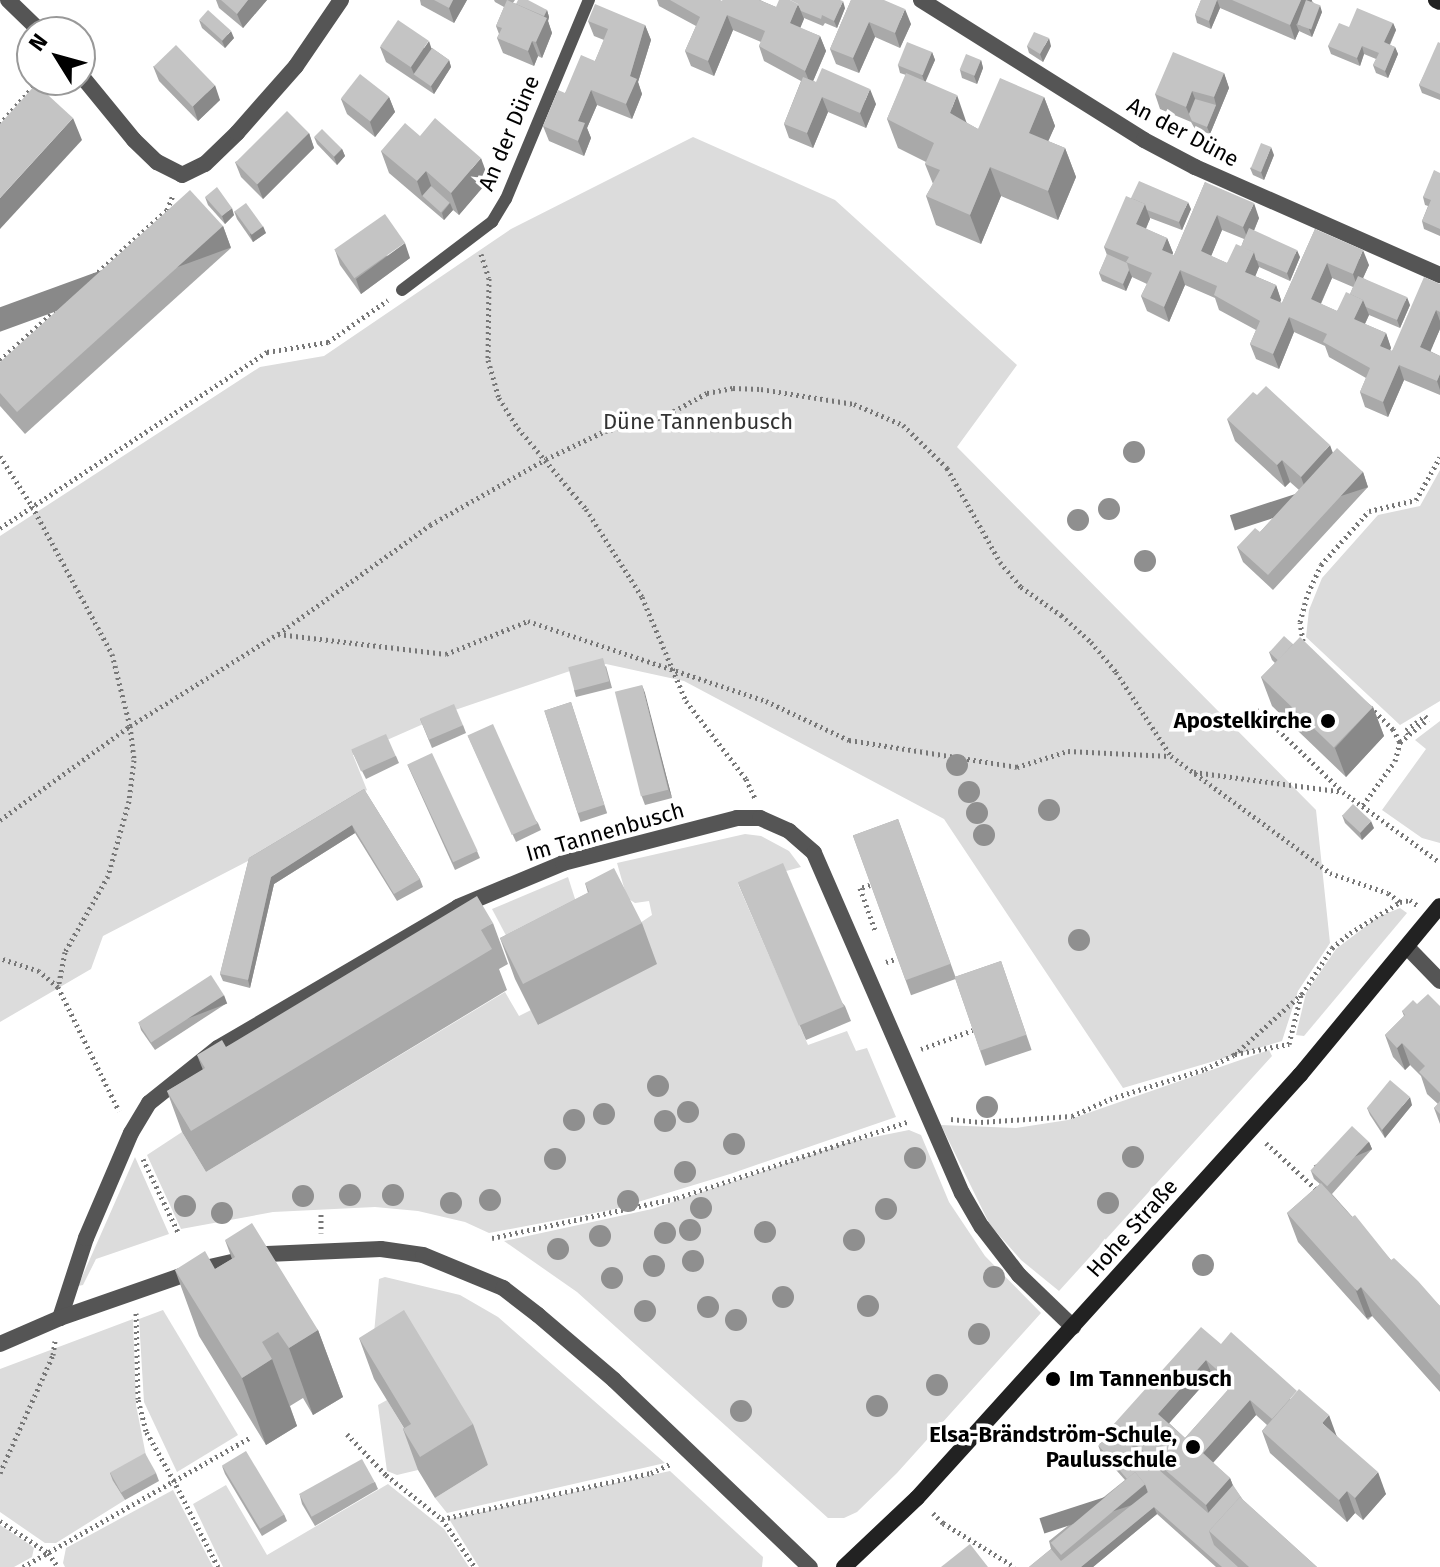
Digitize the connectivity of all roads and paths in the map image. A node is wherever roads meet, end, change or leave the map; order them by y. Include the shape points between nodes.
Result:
1 (8, 0) edge
2 (341, 0) edge
3 (589, 0) edge
4 (921, 0) edge
5 (24, 16) edge
6 (96, 94) edge
7 (25, 96) edge
8 (0, 124) edge
9 (182, 175) junction
10 (476, 237) junction
11 (1440, 275) edge
12 (402, 290) joint
13 (0, 360) edge
14 (0, 456) edge
15 (1440, 457) edge
16 (546, 459) junction
17 (32, 506) junction
18 (0, 528) edge
19 (278, 634) junction
20 (1311, 648) edge
21 (674, 672) junction
22 (1362, 699) edge
23 (1256, 709) dead end
24 (130, 726) junction
25 (1408, 734) dead end
26 (1400, 742) junction
27 (1171, 756) junction
28 (1191, 772) junction
29 (1343, 792) junction
30 (1363, 805) junction
31 (760, 818) junction
32 (0, 820) edge
33 (1438, 861) dead end
34 (870, 885) edge
35 (1400, 902) junction
36 (1413, 903) dead end
37 (1440, 906) edge
38 (877, 937) dead end
39 (1408, 948) junction
40 (882, 950) dead end
41 (0, 958) edge
42 (896, 959) edge
43 (1440, 981) edge
44 (58, 987) junction
45 (1302, 994) junction
46 (973, 1030) edge
47 (1234, 1055) junction
48 (902, 1056) junction
49 (927, 1116) junction
50 (1251, 1129) junction
51 (131, 1133) junction
52 (1321, 1194) edge
53 (179, 1234) dead end
54 (492, 1238) dead end
55 (136, 1293) junction
56 (60, 1318) junction
57 (1073, 1327) junction
58 (0, 1344) edge
59 (347, 1434) dead end
60 (251, 1437) edge
61 (671, 1464) dead end
62 (0, 1473) edge
63 (174, 1481) junction
64 (929, 1509) dead end
65 (442, 1519) junction
66 (0, 1521) edge
67 (48, 1553) junction
68 (23, 1567) edge
69 (58, 1567) edge
70 (218, 1567) edge
71 (475, 1567) edge
72 (810, 1567) edge
73 (844, 1567) edge
74 (1015, 1567) edge

1 - 5 street
2 - 9 street via 296,66 237,133 205,164
3 - 10 lane, An der Düne via 506,199
4 - 11 street, An der Düne via 1157,146
6 - 9 street via 157,162
7 - 8 path
9 - 13 path via 167,210
10 - 12 lane, An der Düne
10 - 16 path via 489,278 491,378 518,428
12 - 17 path via 328,342 267,352
14 - 17 path
15 - 20 path via 1416,500 1369,511 1321,565 1300,622 1300,638
16 - 19 path via 430,525
16 - 21 path via 586,509 642,597
16 - 27 path via 605,431 663,417 707,393 733,388 854,404 903,425 947,468 1000,562 1021,587 1091,642
17 - 18 path
17 - 24 path via 112,654
19 - 21 path via 446,654 528,621
19 - 24 path
21 - 27 path via 766,701 849,740 1017,767 1068,751
21 - 31 path via 686,701 746,779
22 - 26 path
23 - 29 path
24 - 32 path
24 - 44 path via 134,760 129,801 108,876 65,952
25 - 26 path
26 - 30 path via 1395,761
27 - 28 path
28 - 29 path
28 - 35 path via 1330,873
29 - 30 path
30 - 33 path
31 - 48 street via 789,831 814,853
31 - 51 street, Im Tannenbusch via 737,818 563,863 458,907 218,1048 149,1103
34 - 38 path via 860,888
35 - 36 path
35 - 45 path via 1332,948
37 - 39 street, Hohe Straße
39 - 43 street
39 - 50 street, Hohe Straße
40 - 42 path via 887,963
41 - 44 path via 39,971
44 - 51 path
45 - 47 path
45 - 47 path via 1289,1044
46 - 48 path
47 - 49 path via 1072,1116 981,1122
48 - 49 street
49 - 54 path via 677,1198
49 - 57 street via 982,1227 1019,1275
50 - 52 path
50 - 57 street, Hohe Straße
51 - 53 path
51 - 56 street, Im Tannenbusch via 86,1238
55 - 56 street
55 - 63 path via 138,1399 146,1431
55 - 72 street via 215,1266 322,1249 423,1255 467,1271 503,1288 614,1380
56 - 58 street
56 - 62 path via 53,1355
57 - 73 street, Hohe Straße via 917,1498
59 - 65 path via 386,1475
60 - 63 path
61 - 65 path via 651,1473
63 - 67 path
63 - 70 path
64 - 74 path
65 - 71 path
66 - 67 path
67 - 68 path
67 - 69 path

